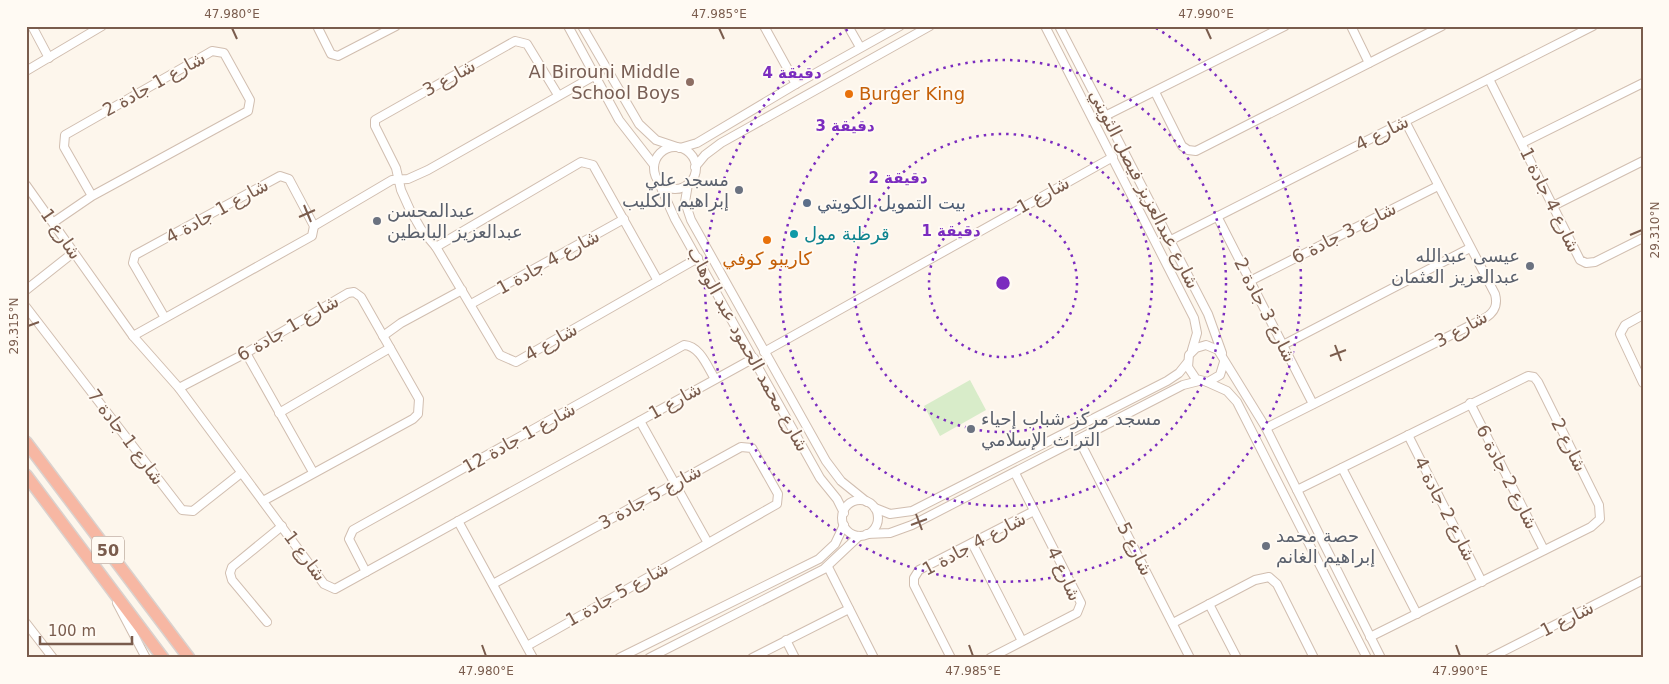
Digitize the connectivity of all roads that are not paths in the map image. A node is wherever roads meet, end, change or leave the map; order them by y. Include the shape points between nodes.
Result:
1 (32, 26) edge
2 (102, 26) edge
3 (317, 26) edge
4 (396, 26) edge
5 (764, 26) edge
6 (848, 26) edge
7 (900, 26) edge
8 (1045, 26) edge
9 (1059, 26) edge
10 (1285, 26) edge
11 (1351, 26) edge
12 (1442, 26) edge
13 (1593, 26) edge
14 (582, 27) edge
15 (926, 27) edge
16 (570, 30) edge
17 (591, 43) junction
18 (580, 48) junction
19 (860, 48) junction
20 (49, 58) junction
21 (1369, 63) junction
22 (26, 71) edge
23 (594, 76) junction
24 (1489, 79) junction
25 (1643, 83) edge
26 (796, 84) junction
27 (1155, 92) junction
28 (558, 95) junction
29 (1107, 115) junction
30 (1405, 121) junction
31 (1522, 143) junction
32 (678, 148) junction
33 (1113, 157) junction
34 (1643, 161) edge
35 (654, 164) junction
36 (695, 167) junction
37 (399, 178) junction
38 (658, 181) junction
39 (688, 184) junction
40 (1438, 186) junction
41 (28, 191) edge
42 (92, 196) junction
43 (1553, 206) junction
44 (1217, 216) junction
45 (624, 220) junction
46 (54, 222) junction
47 (314, 226) junction
48 (1643, 238) edge
49 (1171, 240) junction
50 (436, 247) junction
51 (1470, 248) junction
52 (74, 252) junction
53 (698, 258) junction
54 (658, 280) junction
55 (1250, 281) junction
56 (26, 290) edge
57 (462, 290) junction
58 (471, 304) junction
59 (26, 306) edge
60 (1643, 315) edge
61 (164, 318) junction
62 (133, 336) junction
63 (383, 336) junction
64 (1283, 345) junction
65 (390, 348) junction
66 (764, 352) junction
67 (246, 353) junction
68 (1191, 353) junction
69 (754, 358) junction
70 (1223, 358) junction
71 (1187, 363) junction
72 (716, 379) junction
73 (1203, 382) junction
74 (1643, 383) edge
75 (179, 388) junction
76 (1139, 395) junction
77 (1314, 404) junction
78 (1470, 404) junction
79 (1144, 406) junction
80 (280, 413) junction
81 (640, 420) junction
82 (1266, 428) junction
83 (1408, 435) junction
84 (1079, 440) junction
85 (26, 442) edge
86 (1342, 468) junction
87 (312, 472) junction
88 (241, 473) junction
89 (1015, 473) junction
90 (26, 475) edge
91 (675, 483) junction
92 (1297, 490) junction
93 (263, 500) junction
94 (867, 502) junction
95 (777, 504) joint
96 (875, 508) junction
97 (1034, 511) junction
98 (844, 513) junction
99 (458, 521) junction
100 (844, 525) junction
101 (282, 526) junction
102 (864, 535) junction
103 (708, 543) junction
104 (972, 543) junction
105 (1544, 550) junction
106 (1329, 552) junction
107 (1317, 558) junction
108 (828, 567) junction
109 (1337, 570) junction
110 (366, 572) junction
111 (1326, 575) junction
112 (1643, 580) edge
113 (1482, 582) junction
114 (493, 584) junction
115 (109, 585) junction
116 (1209, 604) junction
117 (849, 609) junction
118 (1416, 614) junction
119 (267, 622) dead end
120 (26, 623) edge
121 (1173, 623) junction
122 (165, 624) junction
123 (1370, 637) junction
124 (786, 640) junction
125 (1022, 641) junction
126 (527, 646) junction
127 (624, 657) edge
128 (53, 658) edge
129 (146, 658) edge
130 (163, 658) edge
131 (189, 658) edge
132 (196, 658) edge
133 (533, 658) edge
134 (649, 658) edge
135 (752, 658) edge
136 (795, 658) edge
137 (874, 658) edge
138 (951, 658) edge
139 (990, 658) edge
140 (1190, 658) edge
141 (1237, 658) edge
142 (1314, 658) edge
143 (1367, 658) edge
144 (1381, 658) edge
145 (1490, 658) edge

1 - 20 street
2 - 20 street
3 - 4 street via 331,54 338,56
5 - 26 street
6 - 19 street
7 - 19 street
8 - 33 street, شارع عبدالعزيز فيصل الثويني
9 - 29 street, شارع عبدالعزيز فيصل الثويني
10 - 27 street
11 - 21 street
12 - 21 street
13 - 24 street, شارع 4
14 - 16 street via 579,32
14 - 17 street
15 - 36 street via 721,143
16 - 18 street
17 - 18 street via 584,43
17 - 32 street via 639,124 656,140
18 - 23 street
19 - 26 street
20 - 22 street
21 - 27 street via 1196,151 1182,146
23 - 28 street
23 - 35 street via 619,120
24 - 30 street, شارع 4
24 - 31 street, شارع 4 جادة 1
25 - 31 street
26 - 32 street via 697,143
27 - 29 street
28 - 37 street via 428,170 408,179
28 - 37 street, شارع 3 via 527,44 515,41 375,120
29 - 49 street, شارع عبدالعزيز فيصل الثويني
30 - 40 street, شارع 3
30 - 44 street, شارع 4
31 - 43 street, شارع 4 جادة 1
32 - 35 street via 663,151
32 - 36 street via 690,154
33 - 66 street, شارع 1
33 - 68 street, شارع عبدالعزيز فيصل الثويني via 1194,318 1196,337
34 - 43 street
35 - 38 street
36 - 39 street
37 - 47 street
37 - 50 street, شارع 4 via 410,210
38 - 39 street via 674,189
38 - 53 street, شارع محمد الحمود عبد الوهاب
39 - 66 street, شارع محمد الحمود عبد الوهاب via 686,202 690,220
40 - 51 street, شارع 3
40 - 55 street, شارع 3 جادة 6
41 - 46 street, شارع 1
42 - 42 street, شارع 1 جادة 2 via 248,110 250,100 224,53 212,51 206,54 65,134 64,147
42 - 46 street, شارع 1 جادة 2
43 - 48 street, شارع 4 جادة 1 via 1577,256 1584,262 1598,260
44 - 49 street, شارع 4
44 - 55 street, شارع 3 جادة 2
45 - 50 street via 593,164 581,162
45 - 54 street
45 - 58 street, شارع 4 جادة 1
46 - 52 street, شارع 1
47 - 61 street via 309,239
47 - 61 street, شارع 1 جادة 4 via 289,179 280,176 136,255 133,264
49 - 70 street, شارع عبدالعزيز فيصل الثويني via 1211,320
50 - 57 street, شارع 4
51 - 64 street
51 - 77 street, شارع 3 via 1496,297 1493,313
52 - 56 street
52 - 62 street, شارع 1
53 - 54 street, شارع 4
53 - 69 street, شارع محمد الحمود عبد الوهاب
54 - 58 street, شارع 4 via 516,362 500,355
55 - 64 street, شارع 3 جادة 2
57 - 58 street, شارع 4
57 - 63 street via 401,322
59 - 88 street, شارع 1 جادة 7 via 182,510 193,511
60 - 74 street via 1625,325 1620,334
61 - 62 street
62 - 75 street, شارع 1
63 - 65 street, شارع 1 جادة 6
63 - 67 street, شارع 1 جادة 6 via 361,297 354,292
64 - 77 street, شارع 3 جادة 2
65 - 80 street
65 - 87 street, شارع 1 جادة 6 via 419,399 418,414
66 - 94 street, شارع محمد الحمود عبد الوهاب via 830,467 845,485
67 - 75 street, شارع 1 جادة 6
67 - 80 street
68 - 70 street via 1199,346 1209,345
68 - 71 street
69 - 72 street, شارع 1
69 - 98 street, شارع محمد الحمود عبد الوهاب via 820,478
70 - 73 street via 1222,372 1218,377
70 - 82 street, شارع عبدالعزيز فيصل الثويني
71 - 73 street via 1191,374
71 - 76 street via 1171,379
72 - 81 street, شارع 1
72 - 110 street, شارع 1 جادة 12 via 697,351 684,345 353,530 349,539
73 - 79 street via 1186,384
73 - 107 street via 1223,388 1238,402
75 - 88 street, شارع 1
76 - 79 street
76 - 96 street via 912,511 890,514
77 - 82 street, شارع 3
78 - 83 street, شارع 2
78 - 105 street, شارع 2 جادة 6
78 - 105 street, شارع 2 via 1523,377 1531,376 1538,382 1601,514 1596,524
79 - 84 street
80 - 87 street
81 - 91 street
81 - 99 street, شارع 1
82 - 92 street, شارع عبدالعزيز فيصل الثويني
83 - 86 street, شارع 2
83 - 113 street, شارع 2 جادة 4
84 - 89 street
84 - 121 street, شارع 5
85 - 122 highway, 50
86 - 92 street, شارع 2
86 - 118 street
87 - 93 street, شارع 1 جادة 6
88 - 93 street, شارع 1
89 - 97 street, شارع 4
89 - 102 street via 905,528
90 - 115 highway, 50
91 - 95 street, شارع 5 جادة 3 via 747,446 752,448 778,494
91 - 103 street
91 - 114 street, شارع 5 جادة 3
92 - 106 street, شارع عبدالعزيز فيصل الثويني
93 - 101 street, شارع 1
94 - 96 street
94 - 98 street via 853,502
95 - 103 street, شارع 5 جادة 1
96 - 102 street via 877,523
97 - 104 street, شارع 4 جادة 1
97 - 125 street, شارع 4 via 1081,603 1078,613
98 - 100 street
99 - 110 street, شارع 1
99 - 114 street
100 - 102 street via 851,534
100 - 127 street via 835,544 819,559
101 - 110 street, شارع 1 via 330,588 340,588
101 - 119 street via 232,567 230,573 232,580
102 - 108 street via 848,544
103 - 126 street, شارع 5 جادة 1
104 - 125 street
104 - 138 street, شارع 4 جادة 1 via 919,570 914,578 914,585
105 - 113 street, شارع 2
106 - 107 street via 1325,560
106 - 109 street, شارع عبدالعزيز فيصل الثويني
107 - 111 street
108 - 117 street
108 - 134 street
109 - 111 street via 1328,570
109 - 123 street, شارع عبدالعزيز فيصل الثويني
111 - 143 street
112 - 145 street, شارع 1
113 - 118 street, شارع 2
114 - 126 street
115 - 129 street
115 - 130 highway, 50
116 - 121 street
116 - 141 street
116 - 142 street via 1255,580 1272,579
117 - 124 street
117 - 137 street
118 - 123 street, شارع 2
120 - 128 street
121 - 140 street, شارع 5
122 - 131 highway, 50
122 - 132 street
123 - 144 street, شارع عبدالعزيز فيصل الثويني
124 - 135 street
124 - 136 street
125 - 139 street, شارع 4
126 - 133 street

